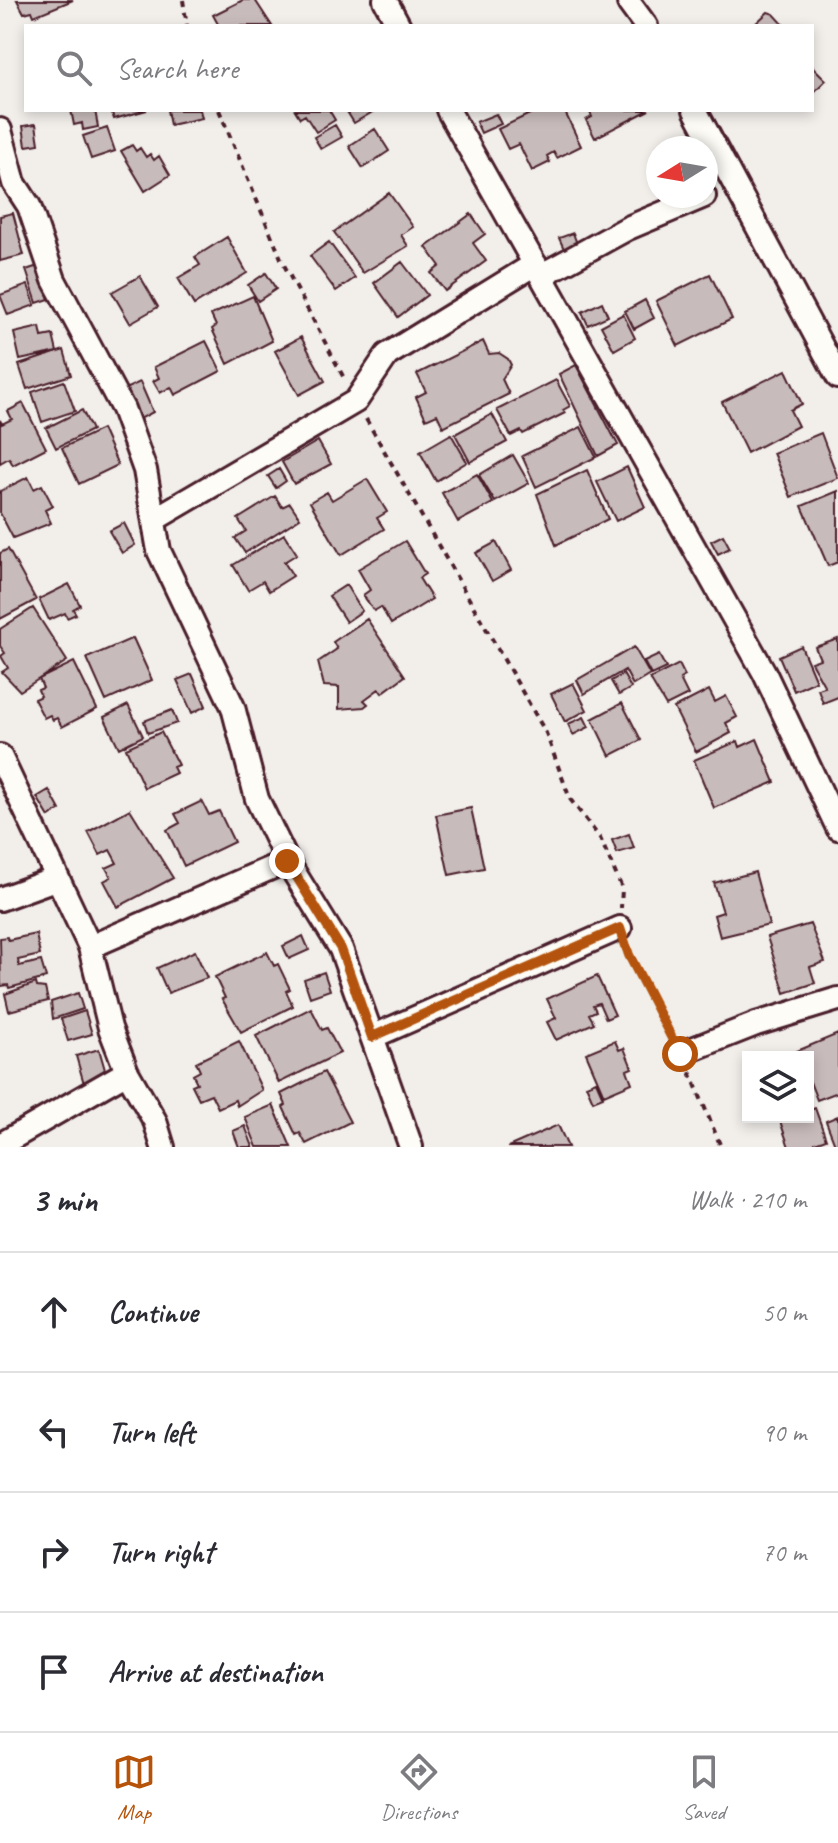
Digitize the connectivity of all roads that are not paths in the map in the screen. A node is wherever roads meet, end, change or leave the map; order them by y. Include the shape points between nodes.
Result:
1 (385, 0) edge
2 (629, 3) dead end
3 (398, 24) edge
4 (645, 24) edge
5 (449, 112) edge
6 (696, 112) edge
7 (1, 142) edge
8 (735, 183) junction
9 (718, 190) edge
10 (676, 208) edge
11 (539, 270) junction
12 (838, 377) edge
13 (155, 519) junction
14 (0, 756) edge
15 (838, 828) edge
16 (287, 861) junction
17 (55, 879) junction
18 (0, 899) edge
19 (620, 928) road end
20 (90, 947) junction
21 (838, 999) edge
22 (372, 1037) junction
23 (680, 1054) road end
24 (127, 1072) junction
25 (0, 1145) edge
26 (163, 1147) edge
27 (411, 1147) edge

1 - 3 street
2 - 4 street
5 - 11 street
6 - 8 street
7 - 13 street via 54,280 123,409 145,470
8 - 9 street
8 - 12 street
10 - 11 street
11 - 13 street via 387,355 356,401
11 - 15 street via 764,672
13 - 16 street via 159,551 233,707 257,799
14 - 17 street
16 - 20 street
16 - 22 street via 341,949
17 - 18 street
17 - 20 street
19 - 22 street
20 - 24 street
21 - 23 street
22 - 27 street
24 - 25 street
24 - 26 street via 155,1121

